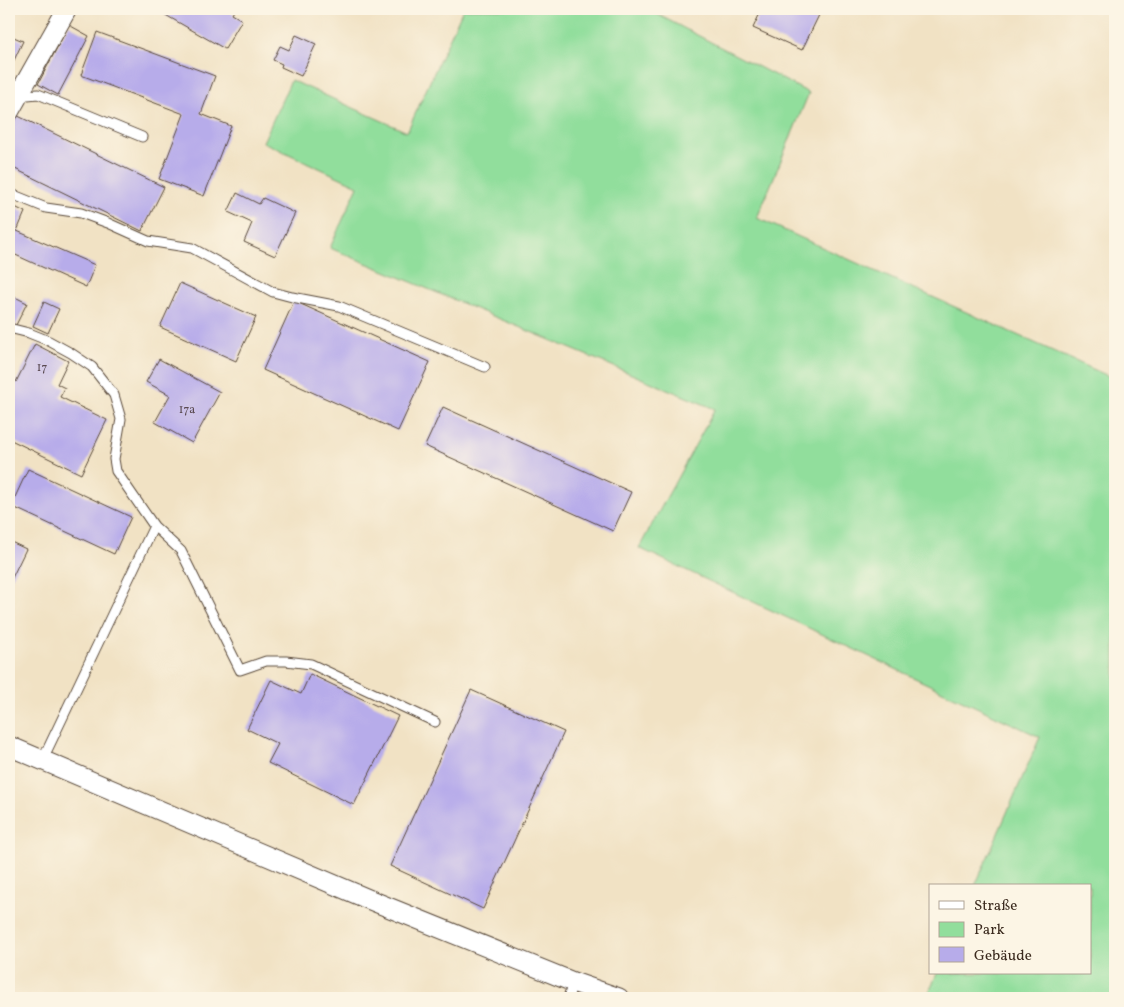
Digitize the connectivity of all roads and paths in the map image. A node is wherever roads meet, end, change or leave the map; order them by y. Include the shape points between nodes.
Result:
1 (67, 9) edge
2 (12, 100) edge
3 (142, 138) dead end
4 (9, 192) edge
5 (9, 328) edge
6 (485, 367) dead end
7 (154, 526) junction
8 (435, 722) dead end
9 (9, 746) edge
10 (42, 761) junction
11 (570, 990) edge
12 (619, 998) edge

1 - 2 street
2 - 3 lane via 38,94
4 - 6 lane via 46,208 81,213 148,241 192,248 273,292 338,306
5 - 7 lane via 29,333 71,352 92,368 114,395 121,418 114,459 116,471
7 - 8 lane via 181,552 240,670 266,661 311,664
7 - 10 lane
9 - 10 street
10 - 11 street via 368,899
11 - 12 street

